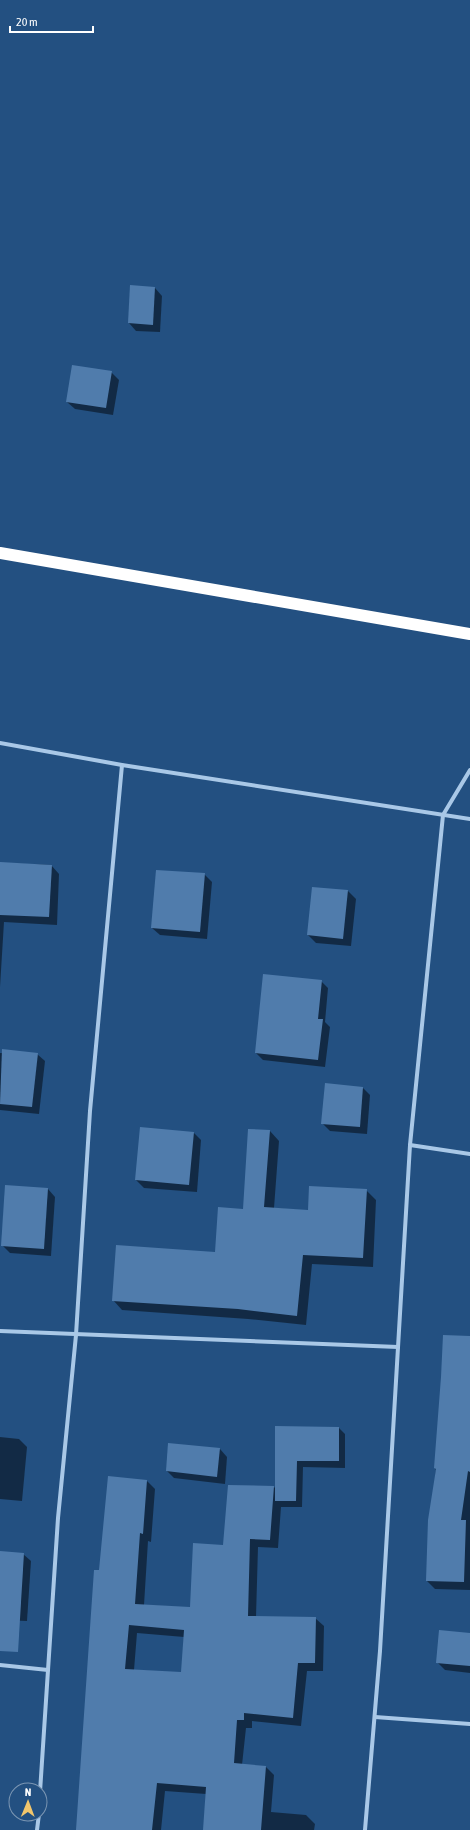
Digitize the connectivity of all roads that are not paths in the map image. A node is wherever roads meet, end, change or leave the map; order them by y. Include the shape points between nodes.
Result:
1 (0, 552) edge
2 (470, 634) edge
3 (0, 743) edge
4 (122, 765) junction
5 (470, 770) edge
6 (443, 815) junction
7 (470, 819) edge
8 (410, 1145) junction
9 (470, 1154) edge
10 (0, 1331) edge
11 (76, 1335) junction
12 (398, 1347) junction
13 (0, 1665) edge
14 (48, 1670) junction
15 (375, 1717) junction
16 (470, 1724) edge
17 (41, 1782) edge
18 (366, 1830) edge

1 - 2 highway
3 - 4 street
4 - 6 street
4 - 11 street via 90,1111
5 - 6 street
6 - 7 street
6 - 8 street
8 - 9 street
8 - 12 street
10 - 11 street
11 - 12 street
11 - 14 street via 58,1518
12 - 15 street
13 - 14 street
14 - 17 street
15 - 16 street
15 - 18 street

